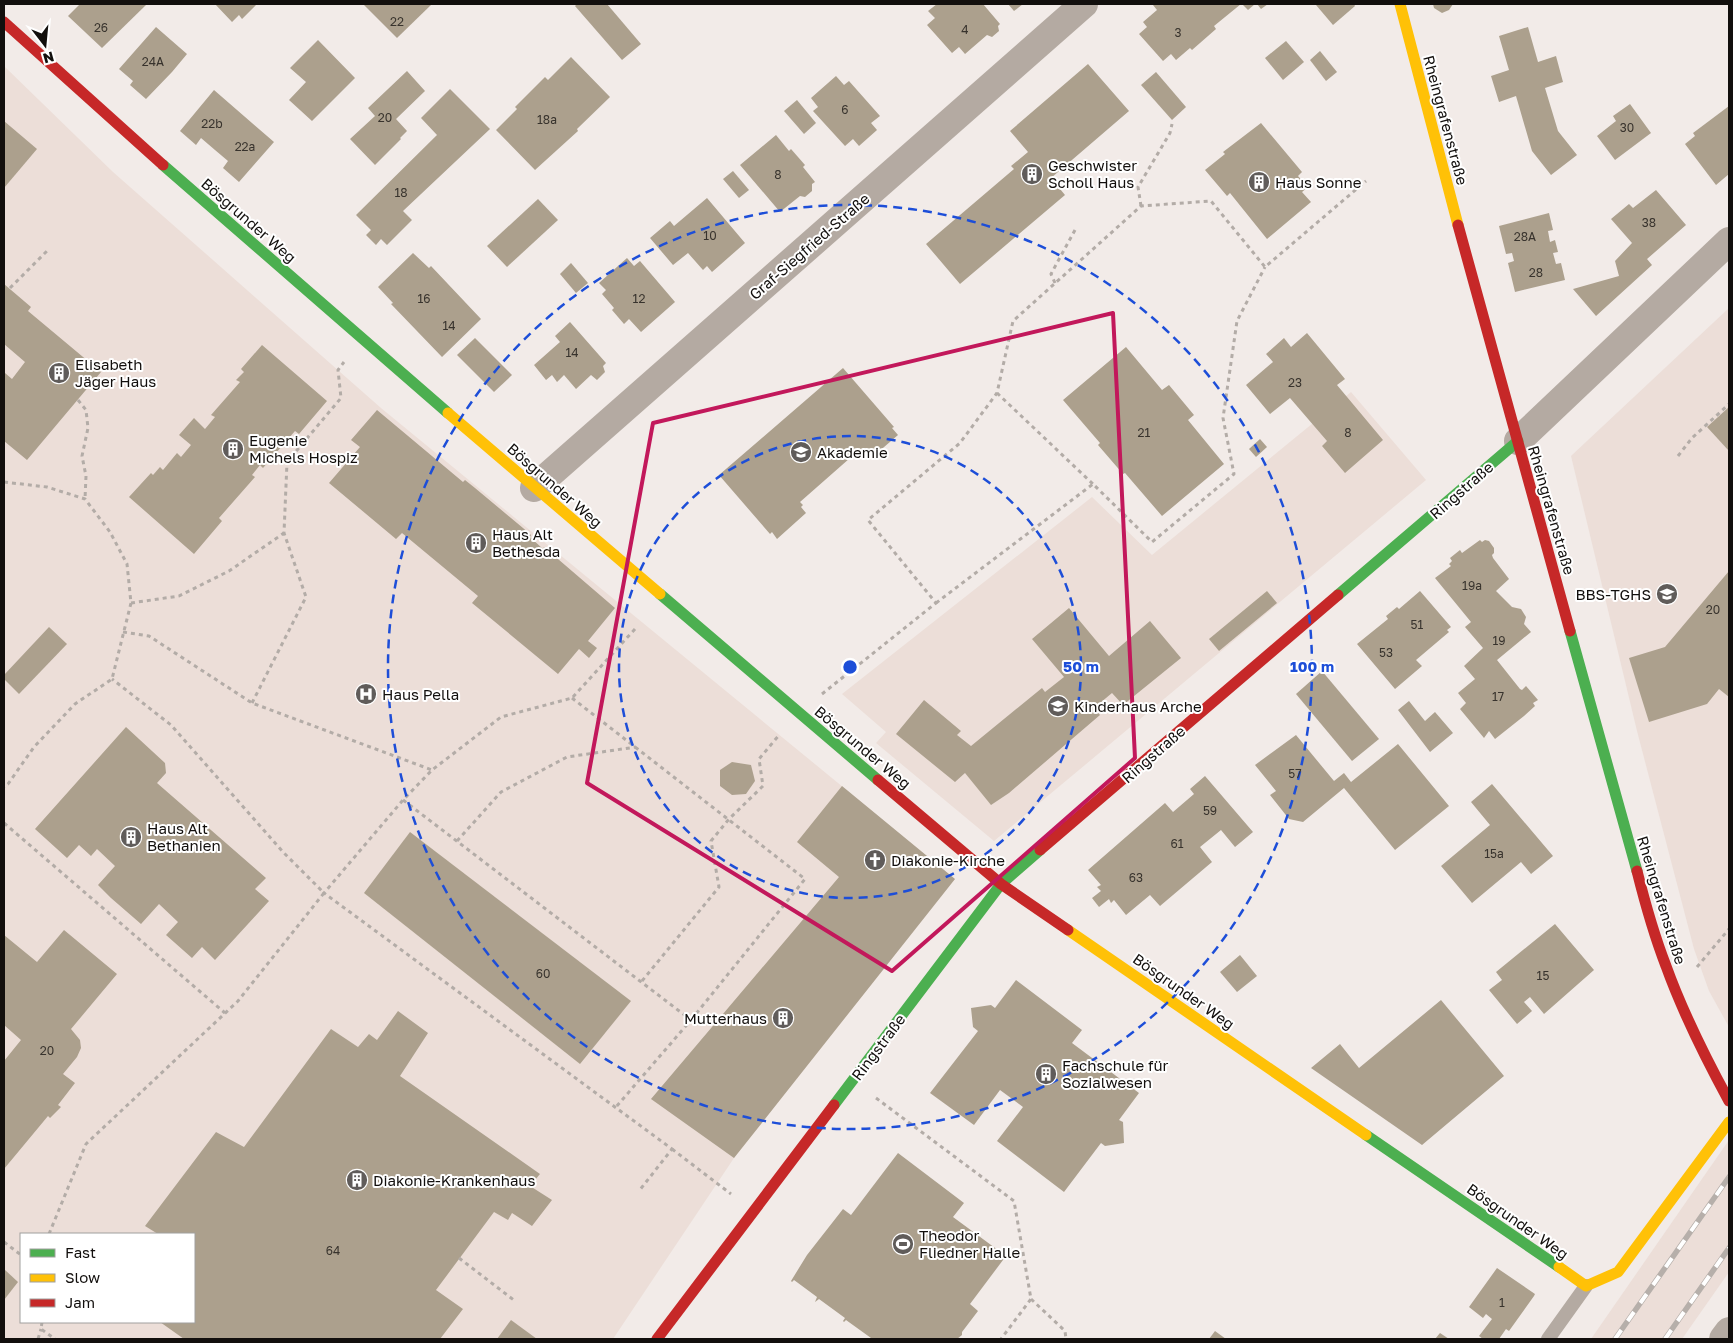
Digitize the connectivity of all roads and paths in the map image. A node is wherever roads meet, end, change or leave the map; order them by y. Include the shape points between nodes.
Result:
1 (1084, 4) edge
2 (1400, 4) edge
3 (4, 22) edge
4 (1172, 124) dead end
5 (1366, 181) dead end
6 (1141, 206) junction
7 (1075, 230) dead end
8 (1729, 241) edge
9 (48, 250) dead end
10 (1265, 267) junction
11 (1055, 283) junction
12 (10, 288) dead end
13 (364, 338) junction
14 (998, 393) junction
15 (78, 400) dead end
16 (1729, 404) edge
17 (1518, 441) junction
18 (1678, 456) dead end
19 (4, 482) edge
20 (1093, 484) junction
21 (534, 488) junction
22 (85, 499) junction
23 (284, 533) junction
24 (131, 603) junction
25 (936, 603) junction
26 (636, 629) dead end
27 (123, 632) junction
28 (112, 679) junction
29 (572, 698) junction
30 (252, 703) junction
31 (799, 713) junction
32 (636, 747) junction
33 (432, 770) junction
34 (4, 787) edge
35 (403, 800) junction
36 (729, 819) junction
37 (4, 823) edge
38 (456, 841) junction
39 (1001, 884) junction
40 (324, 894) junction
41 (1729, 929) edge
42 (642, 981) junction
43 (1676, 992) junction
44 (225, 1013) junction
45 (691, 1020) junction
46 (852, 1081) junction
47 (1729, 1101) edge
48 (616, 1107) junction
49 (1729, 1122) edge
50 (672, 1148) junction
51 (639, 1191) dead end
52 (753, 1212) junction
53 (49, 1233) edge
54 (4, 1242) edge
55 (20, 1254) edge
56 (459, 1258) dead end
57 (1586, 1286) junction
58 (1031, 1299) junction
59 (515, 1301) dead end
60 (42, 1323) edge
61 (41, 1329) junction
62 (1729, 1331) edge
63 (38, 1339) edge
64 (55, 1339) edge
65 (657, 1339) edge
66 (1001, 1339) edge
67 (1066, 1339) edge
68 (1548, 1339) edge
69 (1723, 1339) edge

1 - 21 street, Graf-Siegfried-Straße
2 - 17 street, Rheingrafenstraße
3 - 13 street, Bösgrunder Weg
4 - 6 path via 1170,133 1138,187
5 - 10 path
6 - 10 path via 1210,201
6 - 11 path
7 - 11 path via 1051,274
8 - 17 street, Ringstraße
9 - 12 path
10 - 20 path via 1237,321 1223,418 1234,474 1152,542
11 - 14 path via 1012,321
13 - 21 street, Bösgrunder Weg
13 - 23 path via 338,370 341,398 287,462
14 - 20 path
14 - 25 path via 960,443 868,520
15 - 22 path via 86,410 88,428 82,456 86,476
16 - 18 path via 1692,438
17 - 39 street, Ringstraße
17 - 43 street, Rheingrafenstraße via 1650,919
19 - 22 path via 46,487
20 - 25 path
21 - 31 street, Bösgrunder Weg
22 - 24 path via 110,532 127,564
23 - 24 path via 229,570 179,596
23 - 30 path via 306,597
24 - 27 path
25 - 31 path
26 - 29 path
27 - 28 path
27 - 30 path via 149,636
28 - 34 path via 75,704 34,748
28 - 40 path via 171,725
29 - 32 path
29 - 33 path via 502,717
30 - 33 path
31 - 36 path via 758,759 763,786
31 - 39 street, Bösgrunder Weg
32 - 36 path
32 - 38 path via 567,757 500,792
33 - 35 path
35 - 38 path
35 - 40 path
36 - 42 path via 711,841 719,887
36 - 45 path via 805,879
37 - 44 path
38 - 42 path
39 - 46 street, Ringstraße
39 - 57 street, Bösgrunder Weg
40 - 44 path
40 - 48 path
41 - 43 path
42 - 45 path
43 - 47 street, Rheingrafenstraße via 1705,1059
44 - 53 path via 86,1144
45 - 48 path
46 - 52 street, Ringstraße
46 - 58 path via 1014,1200
48 - 50 path
49 - 57 street via 1618,1272
50 - 51 path
50 - 52 path
52 - 65 street, Ringstraße
54 - 55 path
56 - 59 path
57 - 68 lane
58 - 66 path
58 - 67 path via 1066,1331
60 - 61 path
61 - 63 path
61 - 64 path
62 - 69 street

